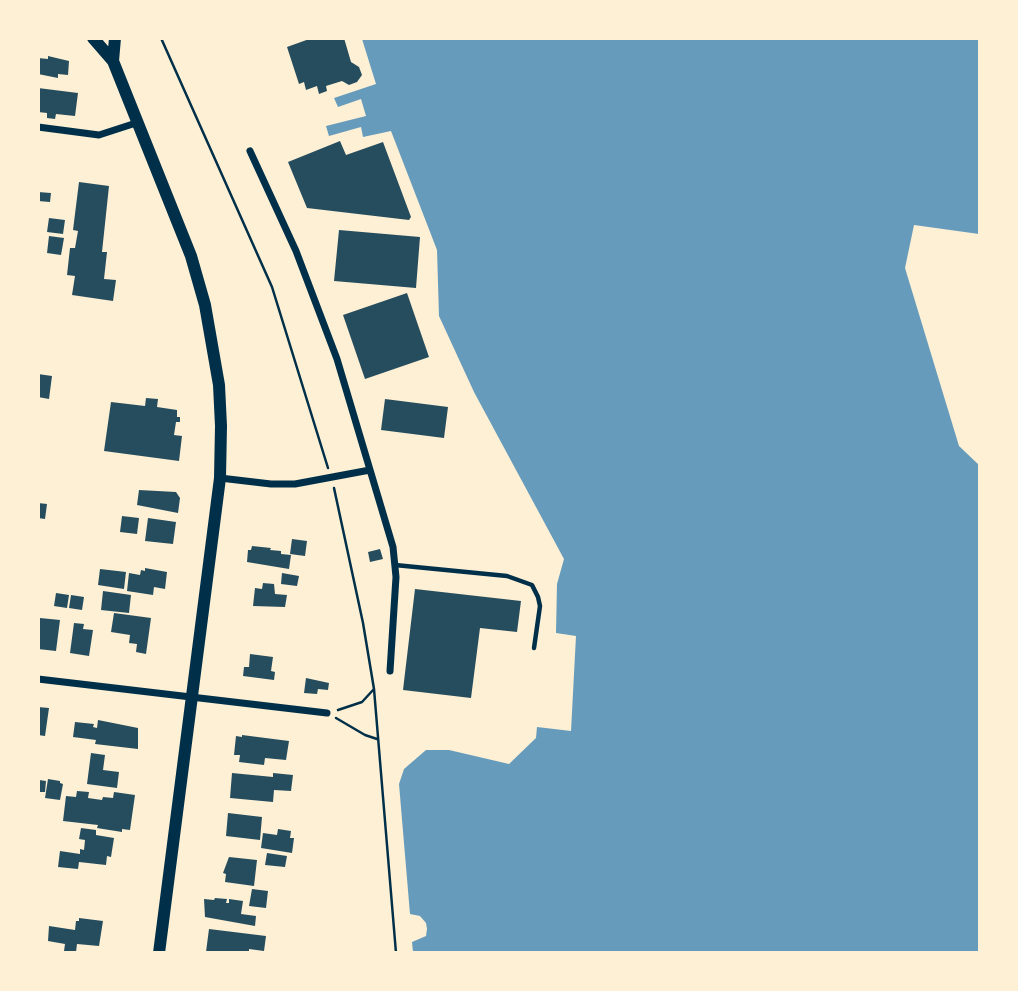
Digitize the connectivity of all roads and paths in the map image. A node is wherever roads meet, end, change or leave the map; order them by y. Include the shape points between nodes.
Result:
1 (93, 38) edge
2 (115, 38) edge
3 (113, 61) junction
4 (136, 123) junction
5 (38, 127) edge
6 (250, 151) dead end
7 (370, 470) junction
8 (220, 478) junction
9 (395, 565) junction
10 (534, 648) dead end
11 (390, 671) dead end
12 (38, 679) edge
13 (374, 689) dead end
14 (192, 699) junction
15 (327, 713) junction
16 (378, 739) dead end
17 (159, 953) edge

1 - 3 main road
2 - 3 main road
3 - 4 main road
4 - 5 street via 99,135
4 - 8 main road via 191,256 205,305 219,385
6 - 7 street via 296,251 337,359
7 - 8 street via 295,484
7 - 9 street
8 - 14 main road
9 - 10 lane via 507,576 532,585 540,606
9 - 11 street
12 - 14 street
13 - 15 path via 362,702
14 - 15 street
14 - 17 main road
15 - 16 path

